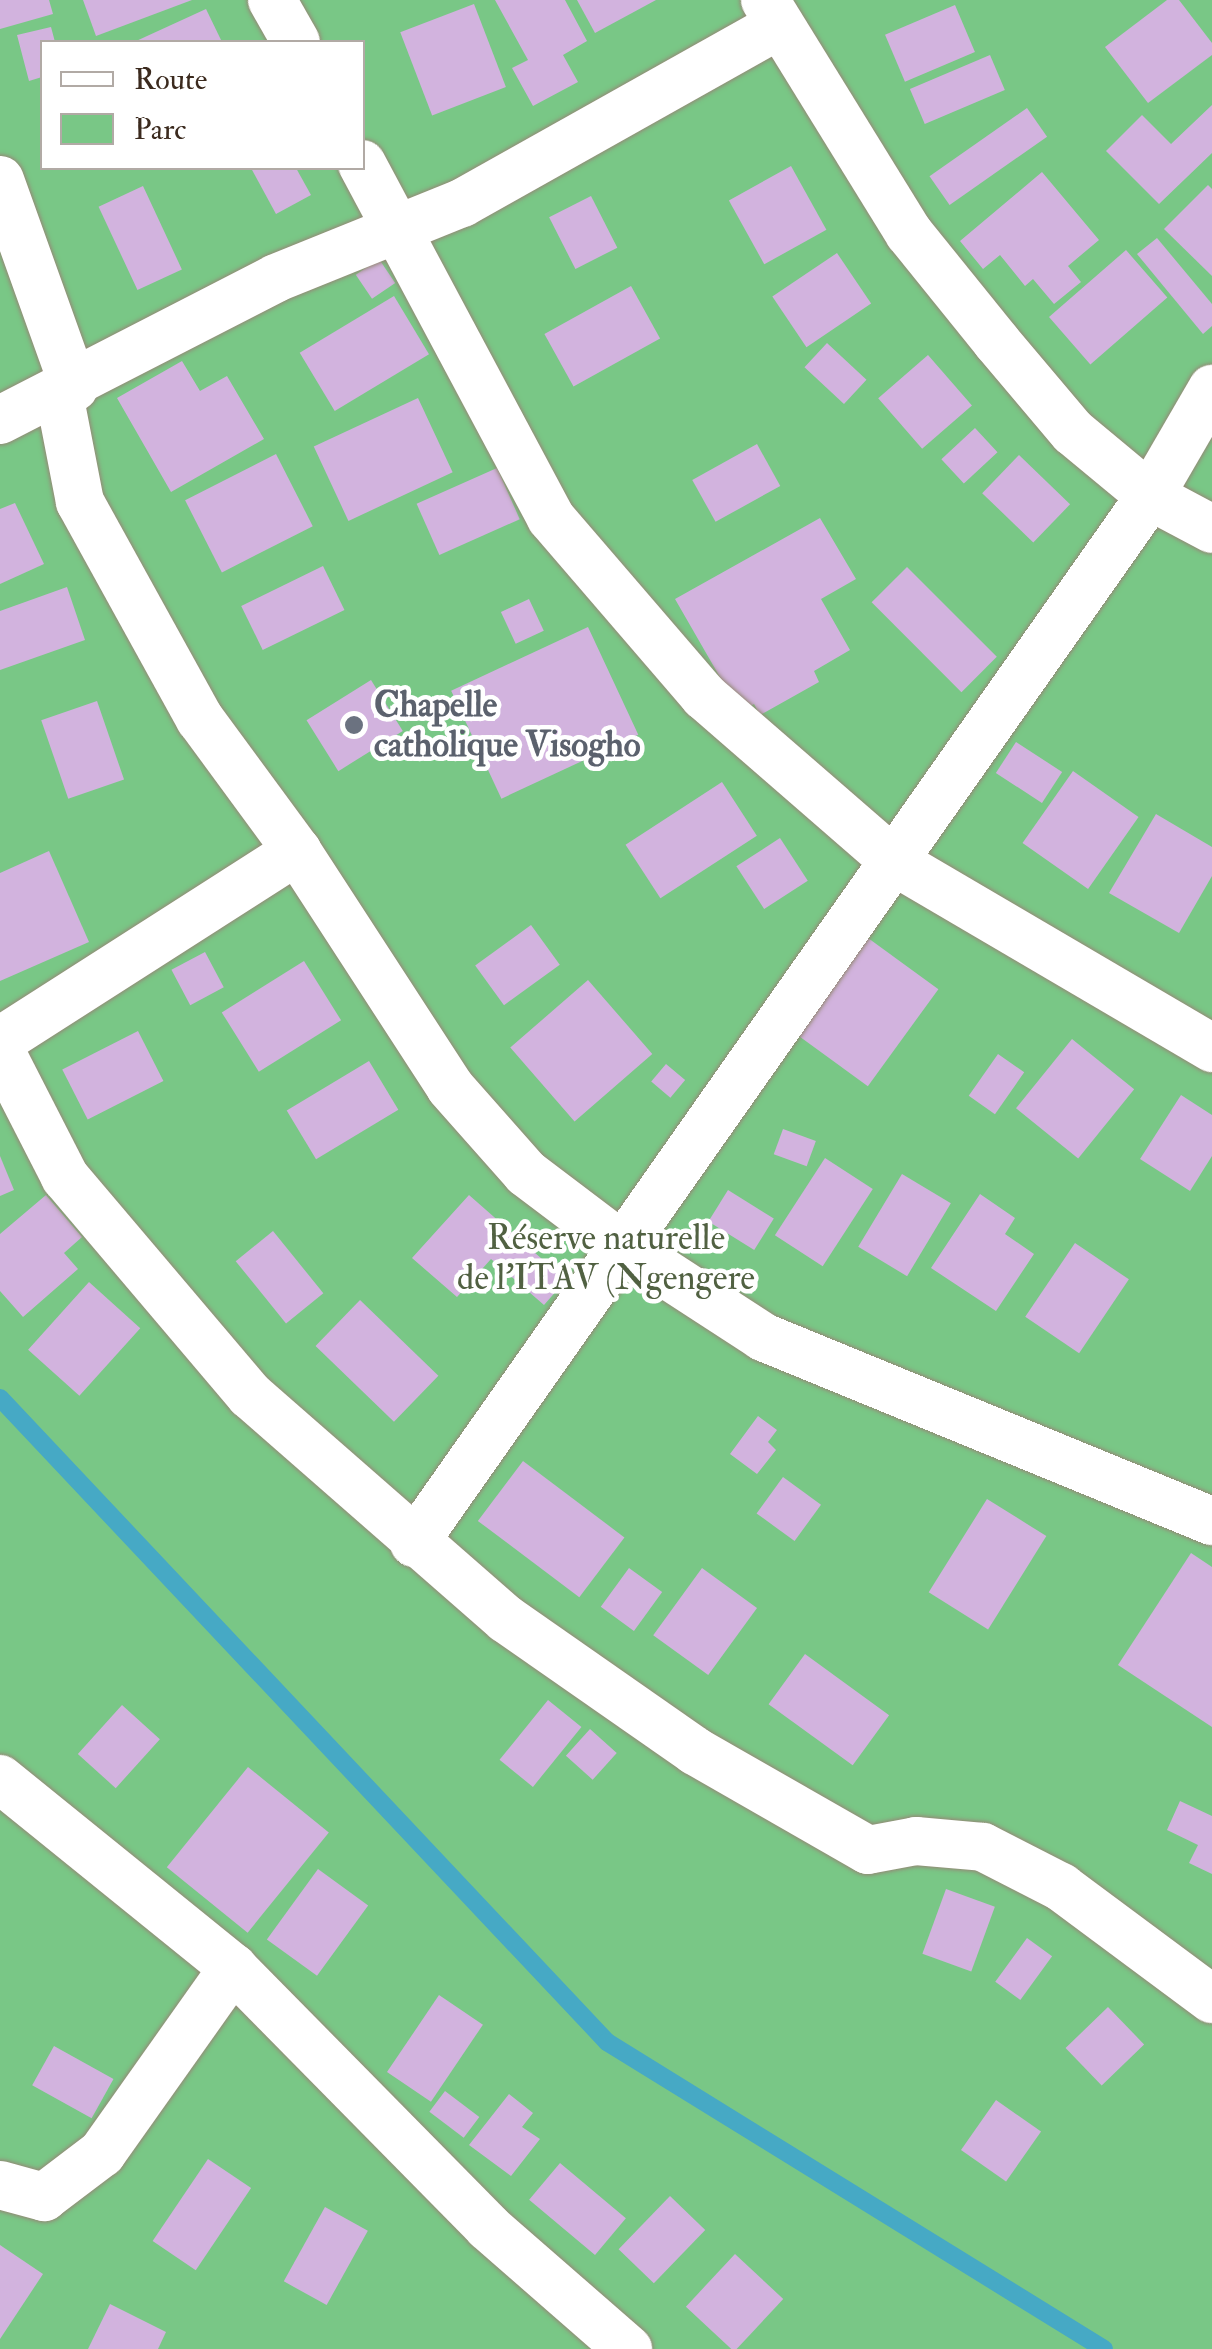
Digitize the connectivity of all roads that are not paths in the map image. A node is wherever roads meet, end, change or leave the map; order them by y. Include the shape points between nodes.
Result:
1 (272, 0) edge
2 (772, 13) edge
3 (295, 40) edge
4 (365, 169) edge
5 (0, 180) edge
6 (398, 228) junction
7 (1212, 389) edge
8 (66, 390) junction
9 (0, 420) edge
10 (1150, 496) junction
11 (1212, 529) edge
12 (297, 851) junction
13 (895, 862) junction
14 (0, 1041) edge
15 (1212, 1048) edge
16 (0, 1050) edge
17 (620, 1244) junction
18 (1212, 1521) edge
19 (414, 1543) junction
20 (0, 1779) edge
21 (233, 1968) junction
22 (1212, 1999) edge
23 (0, 2185) edge
24 (628, 2349) edge

1 - 3 street
2 - 6 street via 462,203
2 - 10 street via 910,234 1073,432
4 - 6 street
5 - 8 street
6 - 8 street via 276,278
6 - 13 street via 550,518 704,696
7 - 10 street
8 - 9 street
8 - 12 street via 80,502 200,719
10 - 11 street
10 - 13 street
12 - 14 street
12 - 17 street via 450,1087 526,1173
13 - 15 street
13 - 17 street
16 - 19 street via 65,1177 130,1258 250,1395
17 - 18 street via 764,1336
17 - 19 street
19 - 22 street via 506,1619 695,1751 850,1840 868,1850 916,1841 984,1846 1062,1886
20 - 21 street
21 - 23 street via 102,2152 44,2197
21 - 24 street via 488,2227

